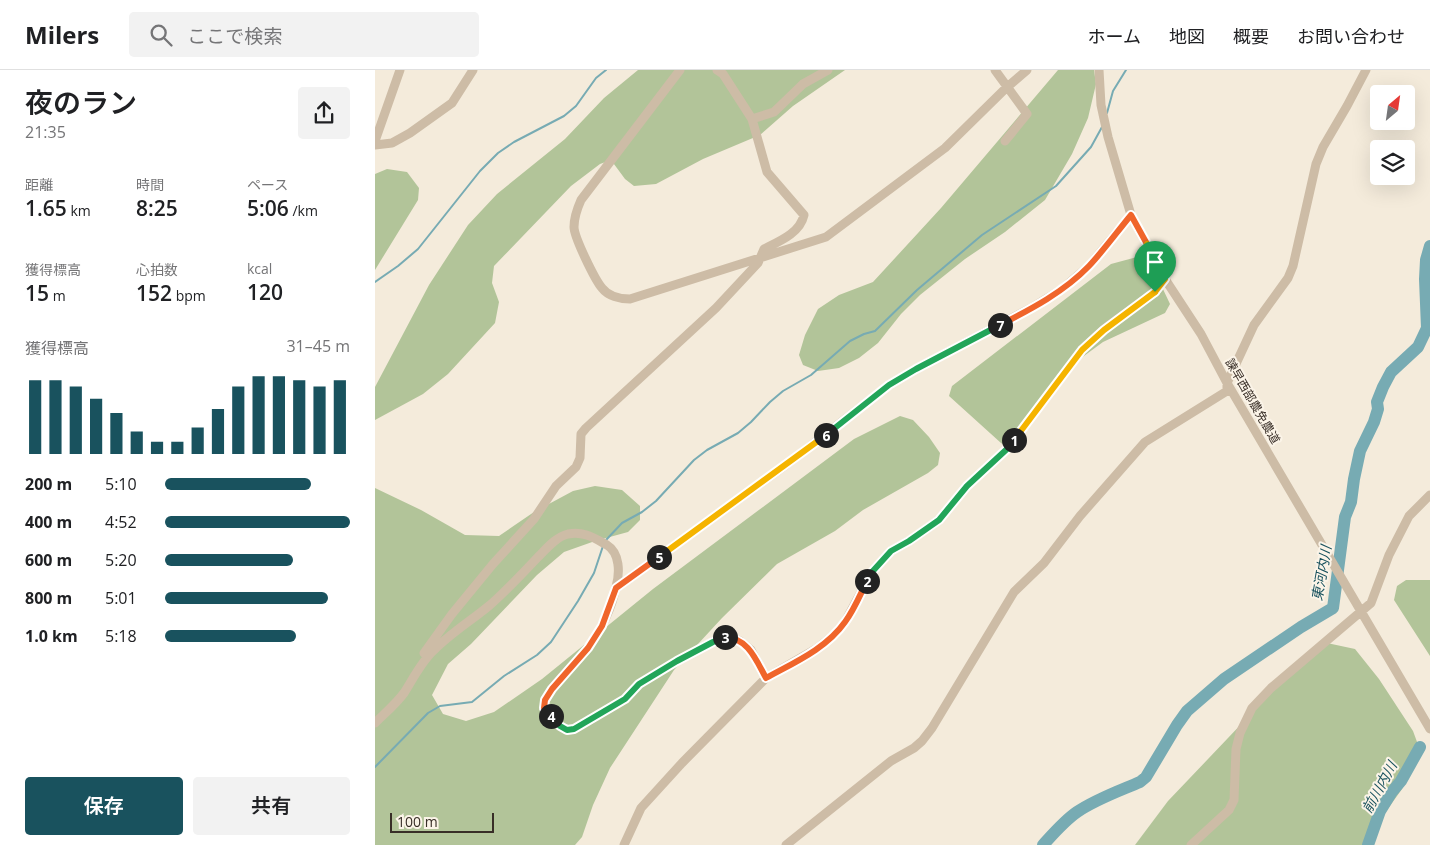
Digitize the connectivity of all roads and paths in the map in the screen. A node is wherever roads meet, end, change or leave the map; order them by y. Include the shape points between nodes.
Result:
1 (400, 70) edge
2 (473, 70) edge
3 (680, 70) edge
4 (717, 70) edge
5 (828, 70) edge
6 (995, 70) edge
7 (1027, 70) edge
8 (1099, 70) edge
9 (1365, 70) edge
10 (1008, 86) junction
11 (752, 119) junction
12 (1005, 141) dead end
13 (375, 143) edge
14 (1131, 215) junction
15 (760, 258) junction
16 (1165, 279) junction
17 (1227, 383) junction
18 (1430, 496) edge
19 (616, 588) junction
20 (1362, 612) junction
21 (419, 670) junction
22 (766, 678) junction
23 (375, 723) edge
24 (1430, 728) edge
25 (623, 845) edge
26 (786, 845) edge
27 (1191, 845) edge

1 - 13 street
2 - 13 street via 452,103 392,143
3 - 15 street via 581,200 575,215 576,239 602,288 622,299
4 - 11 street via 723,74
5 - 11 street via 803,84 774,112
6 - 10 street
7 - 10 street
8 - 14 street, 諫早西部農免農道 via 1101,105 1108,137
9 - 17 street via 1316,164 1293,266 1281,289 1253,325
10 - 12 street via 1027,114
10 - 15 street via 945,148 825,237
11 - 15 street via 767,172 804,214 797,229 764,249
14 - 16 street, 諫早西部農免農道
14 - 19 street via 1089,266 1063,289 889,385 806,450
15 - 21 street via 716,308 581,434 580,458 576,467 556,486 535,519 452,614 419,660
16 - 17 street, 諫早西部農免農道 via 1201,334
16 - 22 street via 1155,292 1082,350 1007,449 967,486 939,520 891,551 872,572 835,634
17 - 20 street, 諫早西部農免農道
17 - 26 street via 1227,391 1145,442 1044,562 1014,592 923,741 891,762
18 - 20 street via 1409,516 1389,555 1371,603
19 - 21 street via 619,572 610,547 581,533 559,538 490,605 433,650
19 - 22 street via 602,626 545,700 544,708 560,726 574,729 625,699 639,684 722,637 732,637 751,650
20 - 24 street, 諫早西部農免農道
20 - 27 street via 1271,688 1252,708 1236,749 1234,800 1229,810
21 - 23 street via 402,695
22 - 25 street via 646,801

